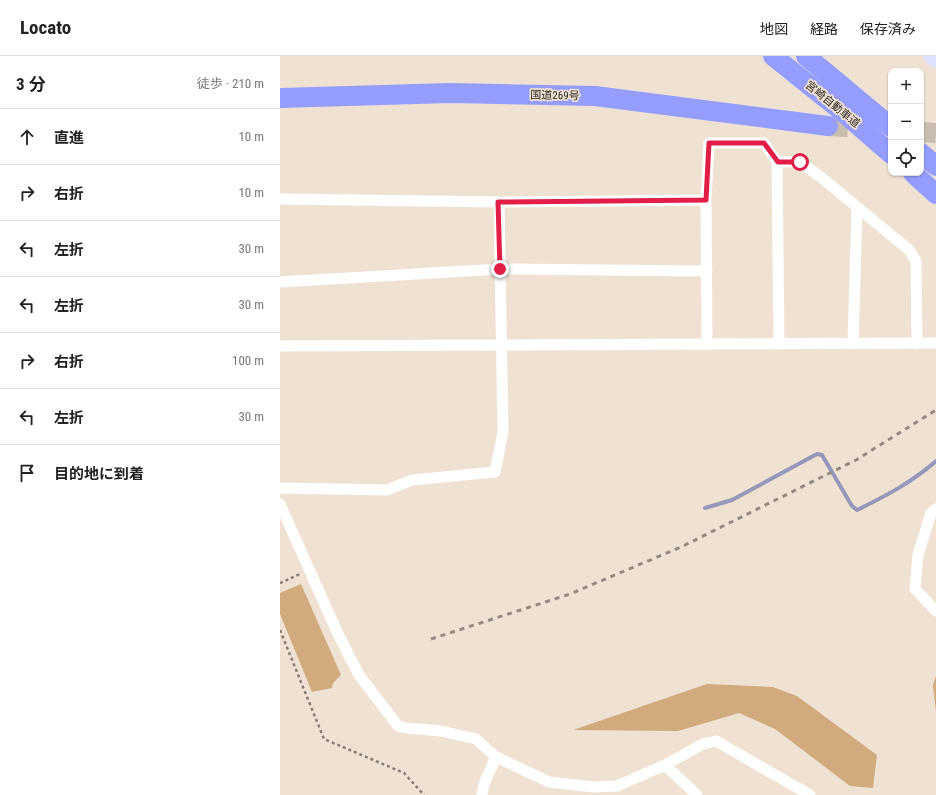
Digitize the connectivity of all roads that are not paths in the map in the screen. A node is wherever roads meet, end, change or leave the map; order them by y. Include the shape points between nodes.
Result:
1 (773, 56) edge
2 (806, 56) edge
3 (931, 56) edge
4 (936, 60) edge
5 (280, 98) edge
6 (888, 124) edge
7 (828, 126) tunnel mouth
8 (888, 151) edge
9 (924, 156) edge
10 (778, 162) junction
11 (936, 166) edge
12 (916, 176) edge
13 (936, 194) edge
14 (280, 199) edge
15 (706, 200) junction
16 (498, 202) junction
17 (857, 208) junction
18 (500, 269) junction
19 (707, 272) junction
20 (280, 282) edge
21 (936, 343) edge
22 (707, 344) junction
23 (779, 344) junction
24 (853, 344) junction
25 (917, 344) junction
26 (280, 346) edge
27 (502, 346) junction
28 (280, 488) edge
29 (280, 504) edge
30 (936, 509) edge
31 (936, 611) edge
32 (496, 757) junction
33 (665, 765) junction
34 (482, 795) edge
35 (697, 795) edge
36 (810, 795) edge

1 - 8 highway, 宮崎自動車道
2 - 6 highway, 宮崎自動車道
3 - 4 street
5 - 7 highway, 国道269号 via 450,93 595,96
9 - 11 highway
10 - 15 street via 764,143 709,143
10 - 17 street via 800,162
10 - 23 street
12 - 13 highway
14 - 16 street
15 - 16 street
15 - 19 street
16 - 18 street
17 - 24 street
17 - 25 street via 910,250 916,261
18 - 19 street
18 - 20 street
18 - 27 street
19 - 22 street
21 - 25 street
22 - 23 street
22 - 27 street
23 - 24 street
24 - 25 street
26 - 27 street
27 - 28 street via 503,432 495,472 412,480 387,490
29 - 32 street via 359,675 395,724 476,739
30 - 31 street via 931,513 918,555 915,589
32 - 33 street via 549,782 594,787 617,786
32 - 34 street
33 - 35 street
33 - 36 street via 703,744 716,741

